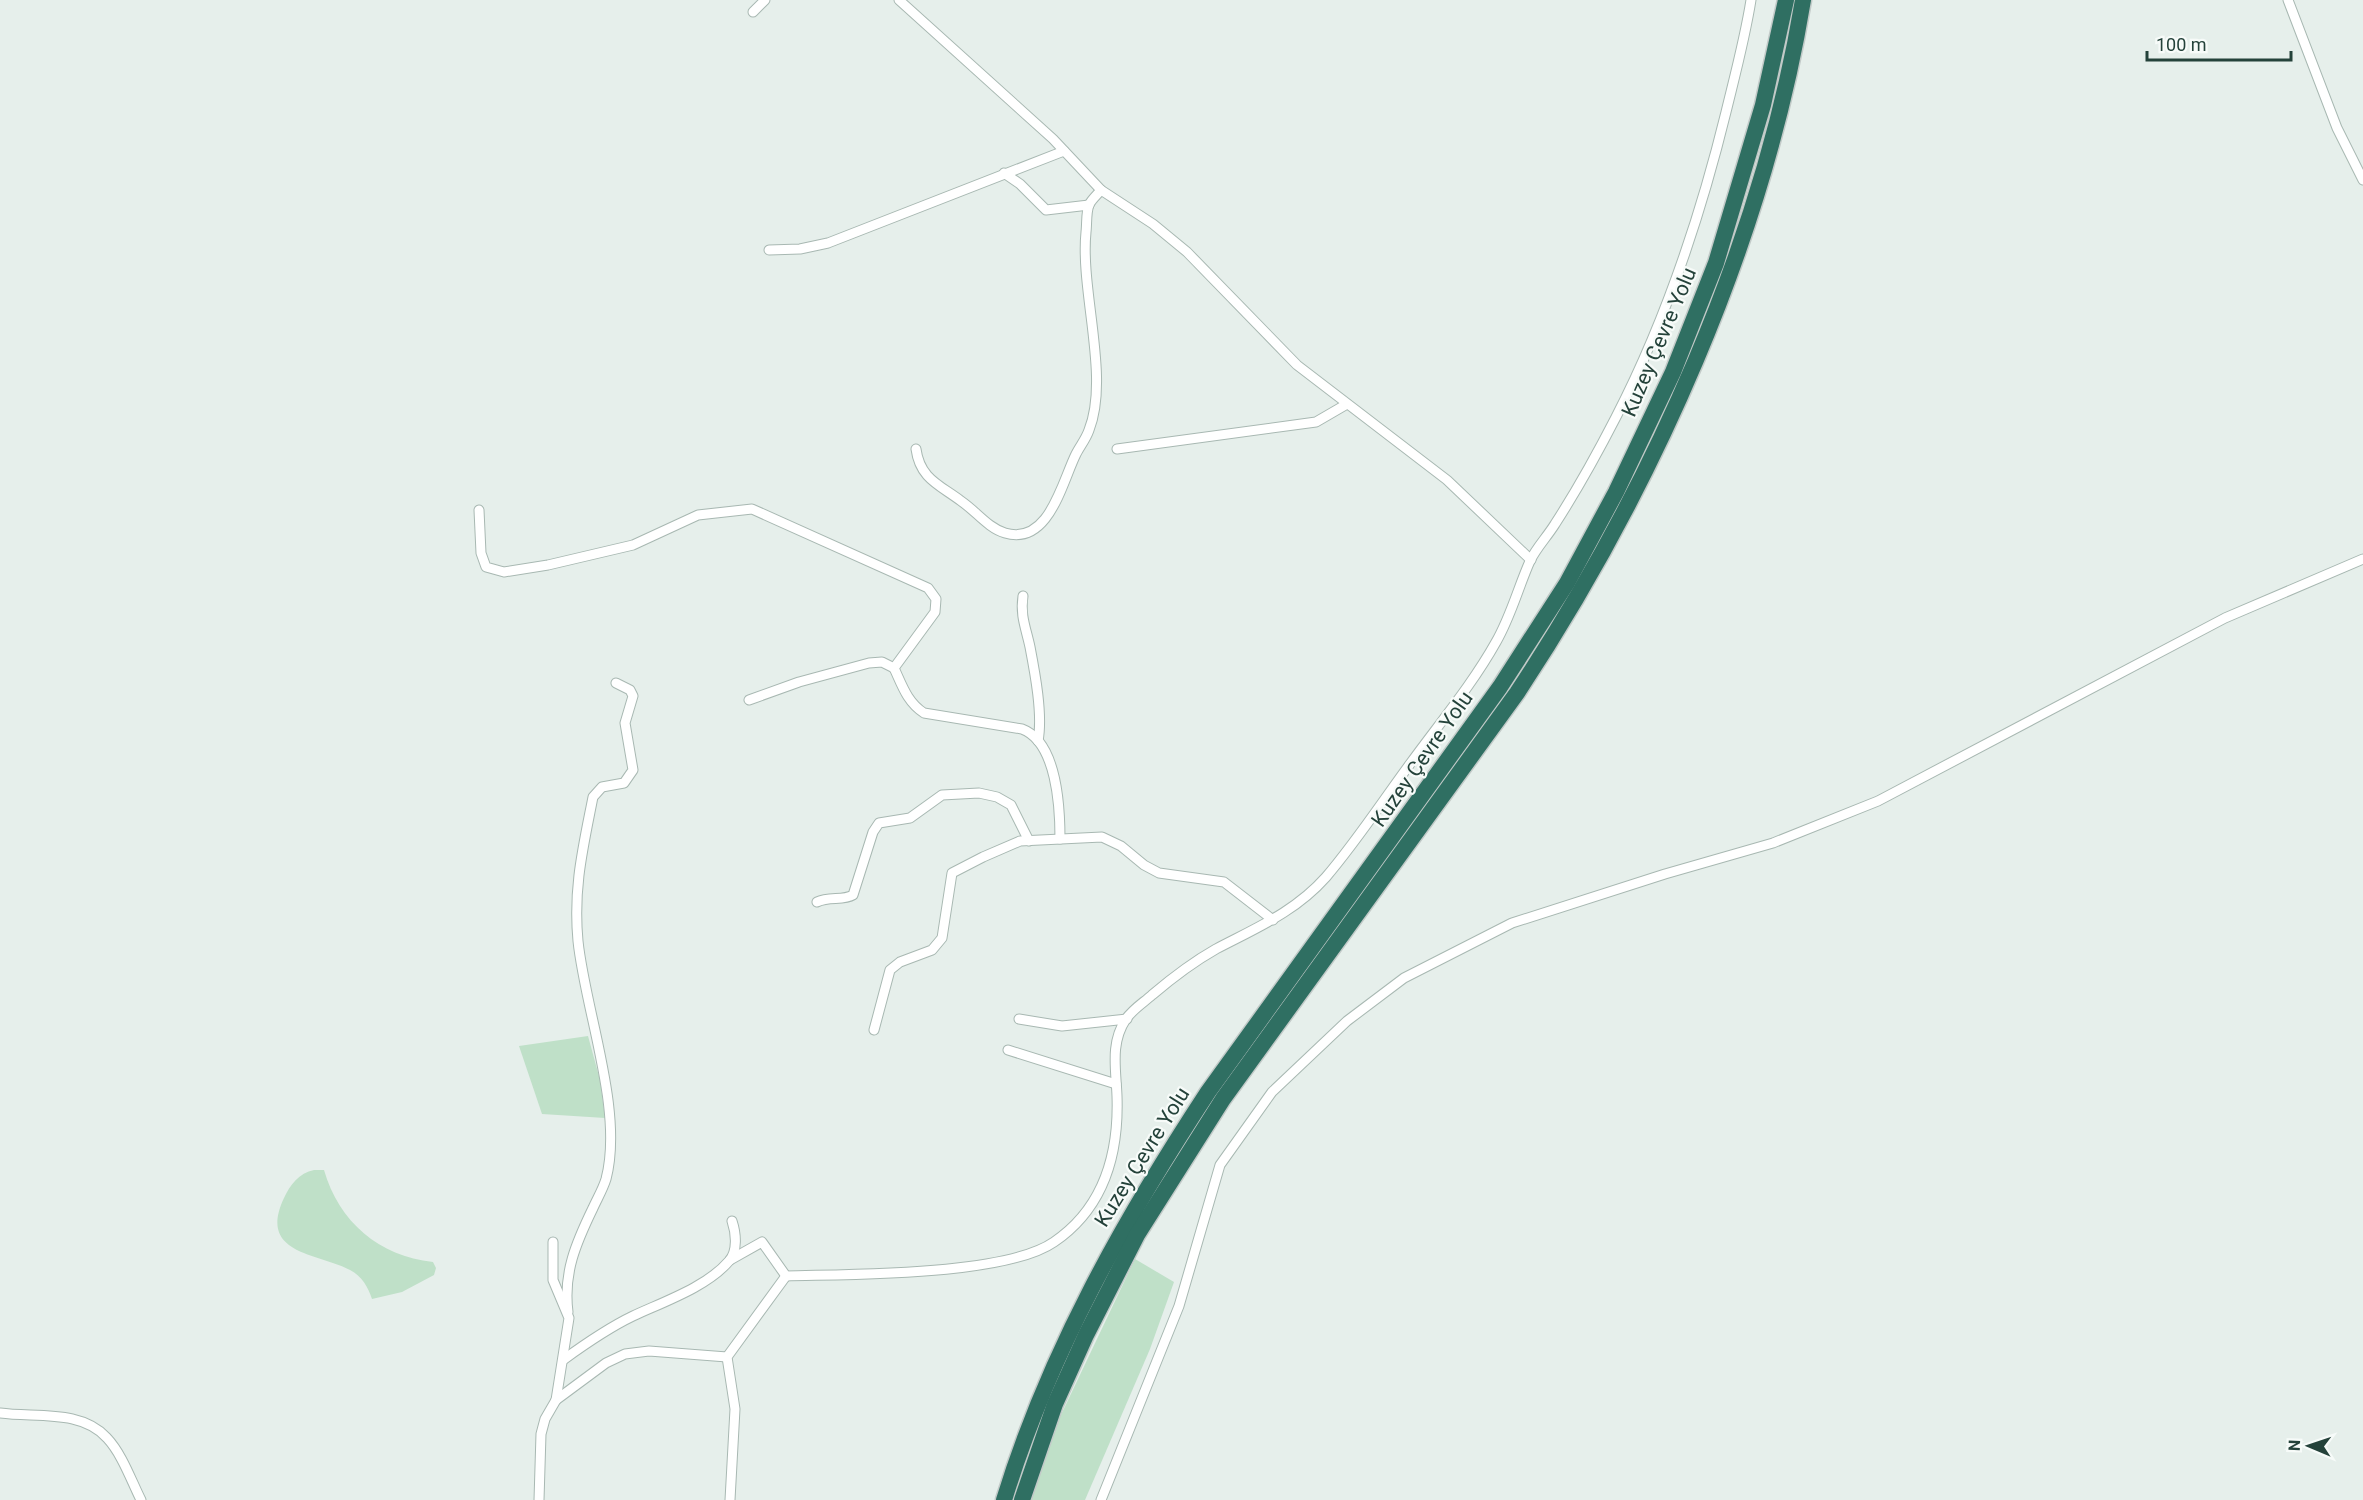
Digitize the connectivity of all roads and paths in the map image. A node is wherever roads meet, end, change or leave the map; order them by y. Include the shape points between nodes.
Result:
1 (765, 0) edge
2 (899, 0) edge
3 (1751, 0) edge
4 (2288, 0) edge
5 (1798, 2) edge
6 (753, 12) dead end
7 (1064, 151) junction
8 (1004, 173) junction
9 (2363, 180) edge
10 (1101, 190) junction
11 (1089, 205) junction
12 (769, 250) dead end
13 (1347, 404) junction
14 (916, 449) dead end
15 (1116, 449) dead end
16 (479, 510) dead end
17 (2363, 559) edge
18 (1531, 560) junction
19 (1023, 596) dead end
20 (894, 668) junction
21 (616, 683) dead end
22 (749, 700) dead end
23 (1038, 741) junction
24 (1060, 839) junction
25 (1029, 841) junction
26 (817, 902) dead end
27 (1273, 920) junction
28 (1018, 1019) dead end
29 (1126, 1019) junction
30 (874, 1030) dead end
31 (1008, 1050) dead end
32 (1116, 1084) junction
33 (732, 1221) dead end
34 (553, 1242) dead end
35 (730, 1260) junction
36 (786, 1276) junction
37 (568, 1312) junction
38 (727, 1357) junction
39 (563, 1360) junction
40 (556, 1400) junction
41 (0, 1413) edge
42 (141, 1500) edge
43 (539, 1500) edge
44 (730, 1500) edge
45 (1004, 1500) edge
46 (1022, 1500) edge
47 (1101, 1500) edge

1 - 6 street
2 - 7 street
3 - 18 street via 1713,167 1667,304 1598,451
4 - 9 street via 2337,128
5 - 45 highway, Kuzey Çevre Yolu via 1716,263 1673,372 1616,492 1567,583 1500,687 1208,1092 1159,1168 1071,1329 1041,1396
5 - 46 highway, Kuzey Çevre Yolu via 1779,107 1731,266 1688,378 1628,506 1555,636 1517,693 1223,1099 1137,1235 1055,1404
7 - 8 street
7 - 10 street
8 - 11 street via 1046,210
8 - 12 street via 828,243
10 - 11 street
10 - 13 street via 1174,241 1278,348
11 - 14 street via 1084,249 1097,399 1088,432 1047,518 1022,534 997,530 930,481
13 - 15 street via 1316,422
13 - 18 street via 1447,480
16 - 20 street via 481,552 486,567 504,573 633,545 698,515 752,509 932,591 935,612
17 - 47 street via 2225,618 1878,801 1773,843 1512,923 1404,978 1347,1021 1272,1092 1220,1165 1179,1306
18 - 27 street via 1506,624 1478,672 1327,876 1298,904
19 - 23 street via 1022,624 1029,645 1039,719
20 - 22 street via 882,662 869,663
20 - 23 street via 908,698 924,713 1022,729
21 - 37 street via 633,696 626,723 633,770 624,783 602,787 593,797 576,881 579,943 607,1096 608,1162 606,1179 571,1259 566,1290
23 - 24 street via 1047,754 1054,780
24 - 25 street
24 - 27 street via 1102,837 1159,873 1224,882
25 - 26 street via 1014,809 1002,799 979,793 942,795 910,818 879,823 853,895
25 - 30 street via 983,856 952,873 942,938 932,950 890,970
27 - 29 street via 1194,962
28 - 29 street via 1062,1026
29 - 32 street via 1114,1052
31 - 32 street
32 - 36 street via 1116,1134 1104,1183 1076,1224 1045,1248 1017,1259 964,1267
33 - 35 street via 735,1241
34 - 37 street via 553,1280
35 - 36 street via 762,1242
35 - 39 street via 668,1302 617,1324
36 - 38 street
37 - 39 street
38 - 40 street via 659,1351 625,1354 606,1363
38 - 44 street via 735,1409
39 - 40 street
40 - 43 street via 543,1426
41 - 42 street via 79,1420 95,1427 108,1439

